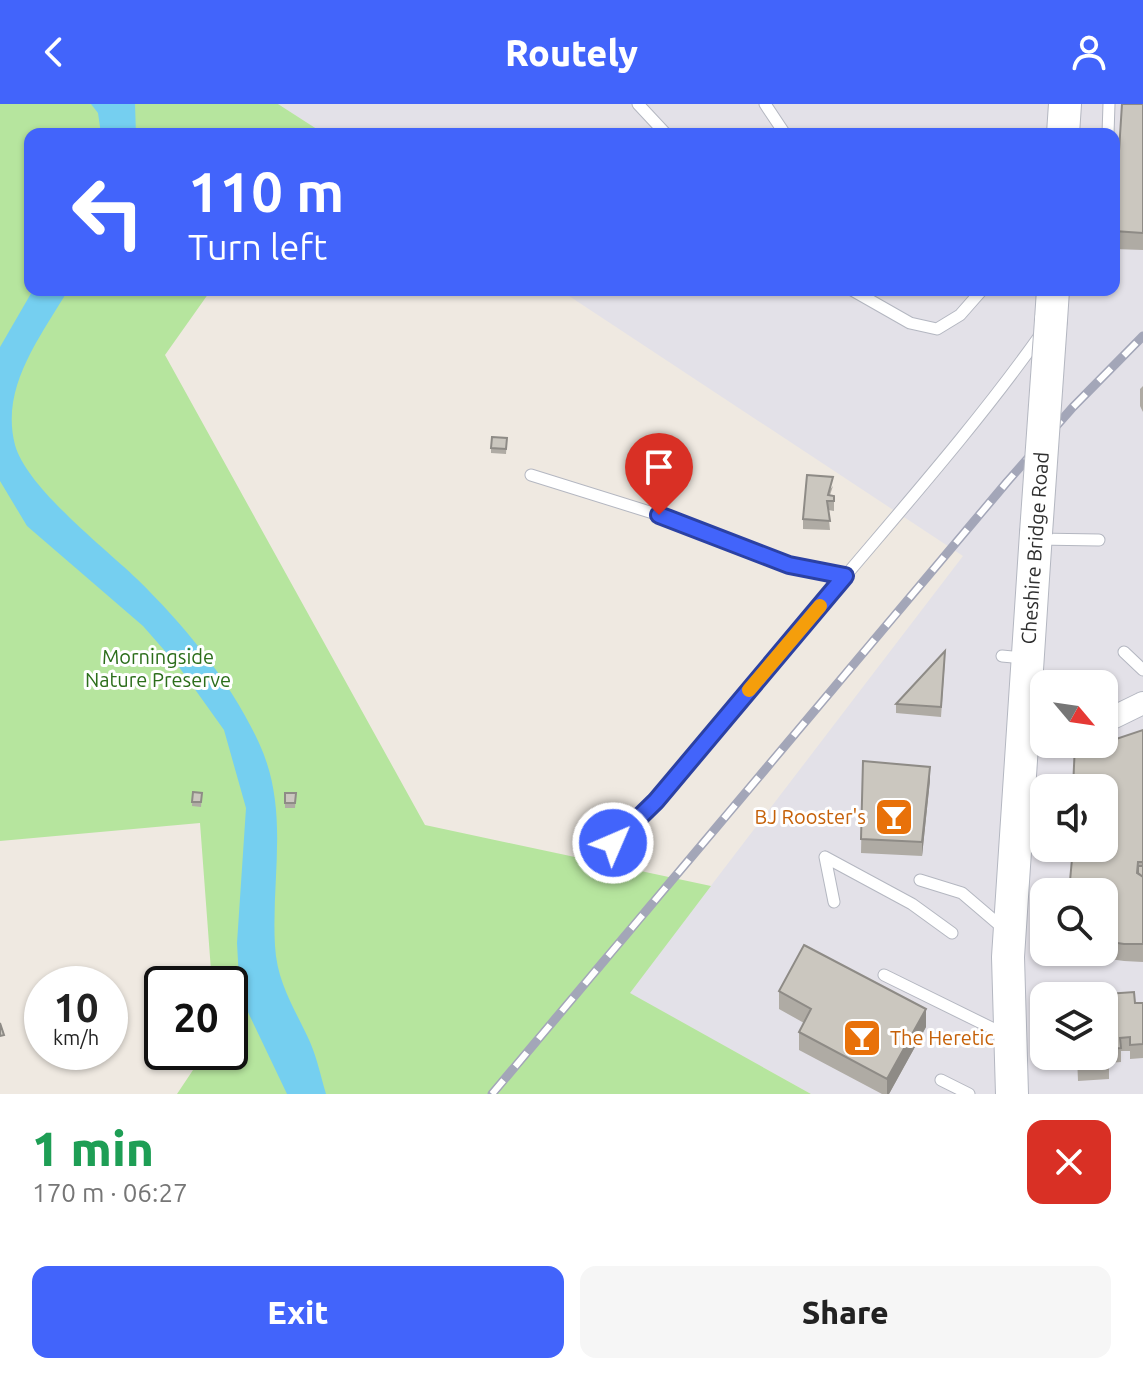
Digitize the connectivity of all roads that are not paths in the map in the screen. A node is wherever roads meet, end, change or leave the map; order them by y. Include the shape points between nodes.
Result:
1 (638, 104) edge
2 (765, 104) edge
3 (1065, 104) edge
4 (1109, 104) edge
5 (660, 128) edge
6 (781, 128) edge
7 (1063, 128) edge
8 (1108, 128) edge
9 (873, 296) edge
10 (977, 296) edge
11 (1052, 305) edge
12 (531, 475) dead end
13 (1036, 536) junction
14 (1099, 540) dead end
15 (845, 576) junction
16 (1124, 652) dead end
17 (1143, 670) edge
18 (1143, 703) edge
19 (1030, 710) edge
20 (1118, 715) edge
21 (1030, 758) edge
22 (613, 843) dead end
23 (920, 880) dead end
24 (834, 902) dead end
25 (952, 933) dead end
26 (1010, 934) junction
27 (884, 975) dead end
28 (1008, 1037) junction
29 (941, 1080) dead end
30 (969, 1094) edge
31 (1012, 1094) edge

1 - 5 lane
2 - 6 lane
3 - 7 main road
4 - 8 lane
9 - 10 lane via 910,323 937,329
11 - 13 main road, Cheshire Bridge Road, bridge
11 - 15 lane via 1011,378
12 - 15 lane via 685,523 789,565
13 - 14 lane
13 - 19 main road, Cheshire Bridge Road via 1015,657
15 - 22 lane via 656,801
16 - 17 lane
18 - 20 street
21 - 26 main road, Cheshire Bridge Road
23 - 26 lane via 962,893
24 - 25 lane via 825,857 912,904
26 - 28 main road, Cheshire Bridge Road
27 - 28 lane
28 - 31 main road, Cheshire Bridge Road
29 - 30 lane

